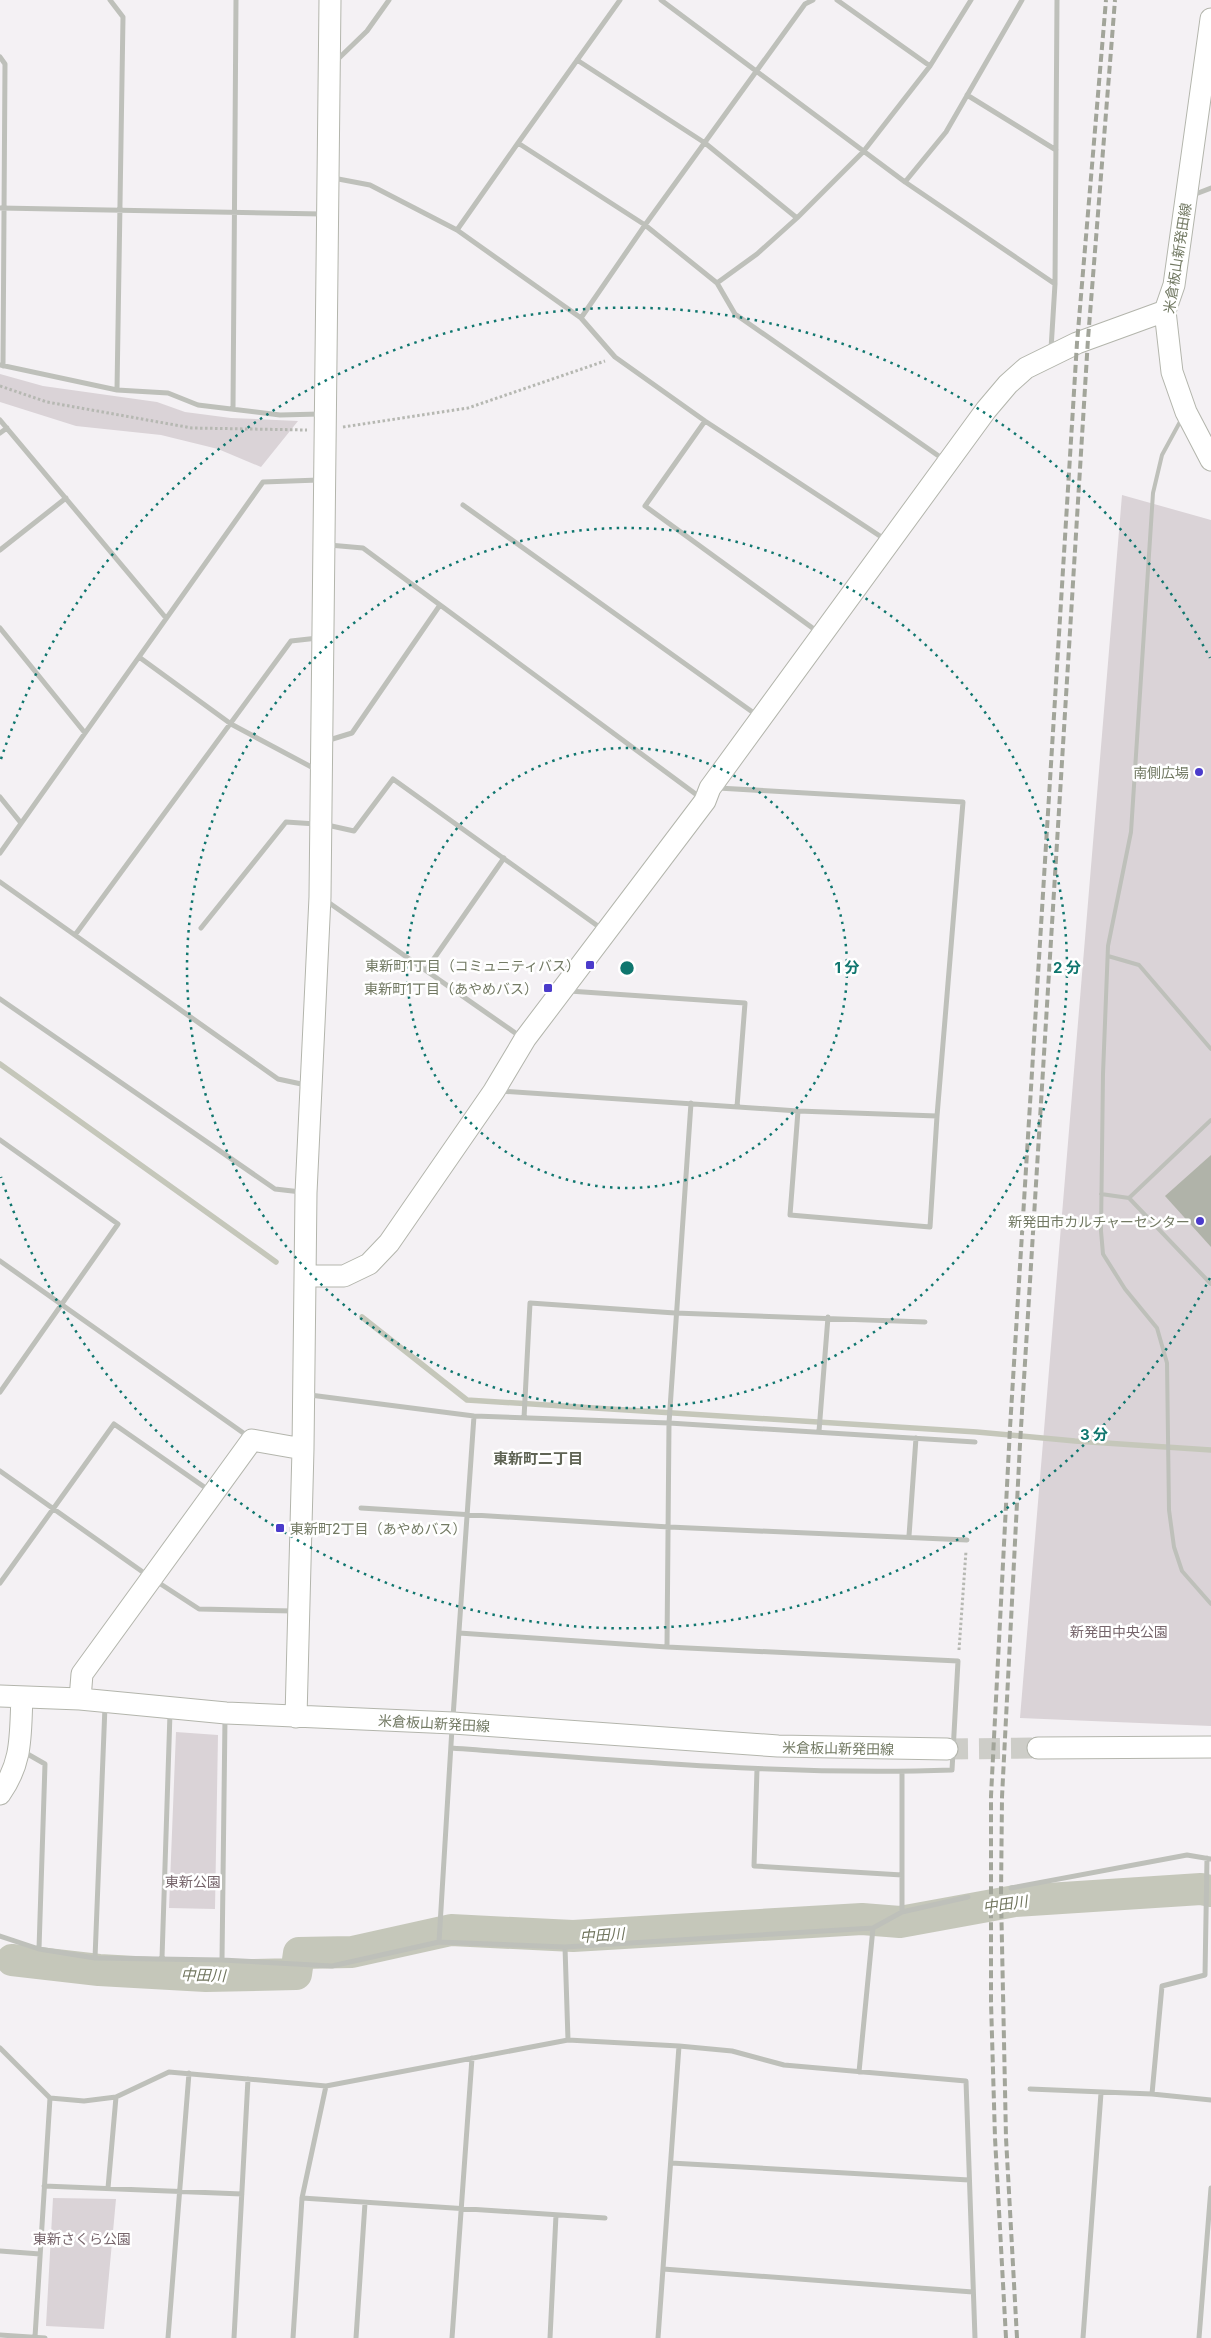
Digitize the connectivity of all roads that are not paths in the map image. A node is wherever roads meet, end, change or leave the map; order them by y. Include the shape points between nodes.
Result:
1 (110, 0) edge
2 (236, 0) edge
3 (330, 0) edge
4 (389, 0) edge
5 (620, 0) edge
6 (661, 0) edge
7 (813, 0) edge
8 (838, 0) edge
9 (971, 0) edge
10 (1022, 0) edge
11 (1057, 0) edge
12 (1211, 19) edge
13 (0, 57) edge
14 (577, 60) junction
15 (930, 66) junction
16 (329, 68) junction
17 (756, 73) junction
18 (967, 95) junction
19 (518, 143) junction
20 (706, 143) junction
21 (1056, 150) junction
22 (864, 152) junction
23 (328, 177) junction
24 (905, 182) junction
25 (1211, 188) edge
26 (1187, 197) junction
27 (2, 208) edge
28 (120, 211) junction
29 (235, 213) junction
30 (328, 214) junction
31 (797, 218) junction
32 (645, 225) junction
33 (457, 230) junction
34 (717, 283) junction
35 (1055, 284) junction
36 (1165, 310) junction
37 (581, 318) junction
38 (1050, 355) junction
39 (1, 365) edge
40 (116, 390) junction
41 (233, 410) junction
42 (1186, 412) junction
43 (326, 414) junction
44 (0, 420) edge
45 (705, 421) junction
46 (7, 428) junction
47 (0, 434) edge
48 (1211, 460) edge
49 (948, 462) junction
50 (325, 480) junction
51 (66, 498) junction
52 (463, 504) dead end
53 (888, 542) junction
54 (324, 545) junction
55 (0, 550) edge
56 (440, 605) junction
57 (166, 618) junction
58 (0, 628) edge
59 (821, 634) junction
60 (323, 637) junction
61 (139, 657) junction
62 (760, 717) junction
63 (231, 724) junction
64 (85, 733) junction
65 (322, 742) junction
66 (322, 773) junction
67 (707, 794) junction
68 (0, 797) edge
69 (21, 823) junction
70 (321, 824) junction
71 (0, 854) edge
72 (504, 858) junction
73 (0, 882) edge
74 (320, 897) junction
75 (201, 928) dead end
76 (606, 932) junction
77 (75, 935) junction
78 (1108, 956) junction
79 (426, 970) junction
80 (561, 990) junction
81 (0, 999) edge
82 (525, 1039) junction
83 (1211, 1049) edge
84 (311, 1087) junction
85 (494, 1091) junction
86 (691, 1103) junction
87 (737, 1107) junction
88 (798, 1111) junction
89 (937, 1116) junction
90 (1211, 1120) edge
91 (0, 1140) edge
92 (306, 1193) junction
93 (1102, 1194) junction
94 (1130, 1198) junction
95 (0, 1261) edge
96 (306, 1276) junction
97 (1211, 1284) edge
98 (61, 1305) junction
99 (675, 1312) junction
100 (828, 1317) junction
101 (925, 1322) dead end
102 (0, 1392) edge
103 (304, 1394) junction
104 (474, 1416) junction
105 (524, 1418) junction
106 (669, 1423) junction
107 (819, 1431) junction
108 (916, 1438) junction
109 (252, 1440) junction
110 (975, 1442) dead end
111 (304, 1449) junction
112 (0, 1471) edge
113 (213, 1493) junction
114 (361, 1508) dead end
115 (54, 1509) junction
116 (468, 1514) junction
117 (669, 1527) junction
118 (909, 1536) junction
119 (967, 1540) road end
120 (152, 1578) junction
121 (0, 1583) edge
122 (1211, 1604) edge
123 (300, 1612) junction
124 (459, 1633) junction
125 (667, 1647) junction
126 (0, 1696) edge
127 (22, 1697) junction
128 (80, 1699) junction
129 (105, 1702) junction
130 (170, 1708) junction
131 (226, 1713) junction
132 (296, 1717) junction
133 (453, 1723) junction
134 (1211, 1747) edge
135 (451, 1748) junction
136 (1038, 1748) tunnel mouth
137 (20, 1749) junction
138 (947, 1749) tunnel mouth
139 (757, 1769) junction
140 (902, 1772) junction
141 (0, 1794) edge
142 (1209, 1859) edge
143 (902, 1875) junction
144 (1011, 1888) dead end
145 (968, 1898) dead end
146 (902, 1912) junction
147 (873, 1928) junction
148 (0, 1936) edge
149 (439, 1942) junction
150 (565, 1947) junction
151 (39, 1949) junction
152 (95, 1958) junction
153 (162, 1958) junction
154 (222, 1960) junction
155 (568, 2040) junction
156 (679, 2046) junction
157 (0, 2048) edge
158 (472, 2058) junction
159 (189, 2072) junction
160 (859, 2072) junction
161 (248, 2078) junction
162 (326, 2086) junction
163 (1030, 2089) dead end
164 (1100, 2093) junction
165 (1152, 2094) junction
166 (116, 2097) junction
167 (50, 2098) junction
168 (1211, 2100) edge
169 (671, 2163) junction
170 (970, 2180) junction
171 (44, 2186) junction
172 (108, 2188) junction
173 (1211, 2188) edge
174 (180, 2191) junction
175 (242, 2194) junction
176 (302, 2198) junction
177 (365, 2203) junction
178 (461, 2210) junction
179 (556, 2215) junction
180 (605, 2218) dead end
181 (0, 2252) edge
182 (40, 2254) junction
183 (663, 2269) junction
184 (973, 2292) junction
185 (0, 2335) edge
186 (35, 2337) edge
187 (45, 2338) edge
188 (168, 2338) edge
189 (234, 2338) edge
190 (294, 2338) edge
191 (356, 2338) edge
192 (452, 2338) edge
193 (550, 2338) edge
194 (658, 2338) edge
195 (975, 2338) edge
196 (1083, 2338) edge
197 (1199, 2338) edge

1 - 28 street via 123,17
2 - 29 street
3 - 16 street
4 - 16 street via 367,31
5 - 14 street
6 - 17 street
7 - 17 street via 805,4
8 - 15 street
9 - 15 street
10 - 18 street
11 - 21 street
12 - 26 street, 米倉板山新発田線
13 - 27 street via 5,64
14 - 19 street
14 - 20 street
15 - 22 street
16 - 23 street
17 - 20 street
17 - 22 street
18 - 21 street
18 - 24 street via 946,132
19 - 32 street
19 - 33 street
20 - 31 street
20 - 32 street
21 - 35 street
22 - 24 street
22 - 31 street
23 - 30 street
23 - 33 street via 370,185
24 - 35 street
25 - 26 street
26 - 36 street, 米倉板山新発田線 via 1174,285
27 - 28 street
27 - 39 street
28 - 29 street
28 - 40 street
29 - 30 street
29 - 41 street
30 - 43 street
31 - 34 street via 758,254
32 - 34 street
32 - 37 street
33 - 37 street
34 - 49 street via 735,314
35 - 38 street
36 - 38 street
36 - 42 street, 米倉板山新発田線 via 1172,372
37 - 45 street via 615,357
38 - 49 street via 1026,368 1008,384
39 - 40 street
40 - 41 street via 168,393 198,405
41 - 43 street via 280,415
42 - 48 street, 米倉板山新発田線
42 - 78 lane via 1162,455 1153,493 1131,832
43 - 50 street
44 - 46 street
45 - 53 street
45 - 59 street via 645,506
46 - 47 street
46 - 51 street
49 - 53 street
50 - 54 street
50 - 57 street via 263,482
51 - 55 street
51 - 57 street
52 - 62 street
53 - 59 street
54 - 56 street via 364,548
54 - 60 street
56 - 65 street via 352,733
56 - 67 street
57 - 61 street
58 - 64 street
59 - 62 street
60 - 63 street via 291,641
60 - 65 street
61 - 63 street
61 - 64 street
62 - 67 street
63 - 66 street
63 - 77 street
64 - 69 street
65 - 66 street
66 - 70 street
67 - 76 street
67 - 89 street via 963,802
68 - 69 street
69 - 71 street
70 - 72 street via 354,831 393,779
70 - 74 street
70 - 75 street via 286,822
72 - 76 street
72 - 79 street
73 - 77 street
74 - 79 street
74 - 84 street
76 - 80 street
77 - 84 street via 278,1079
78 - 83 lane via 1140,965
78 - 93 lane
79 - 82 street
80 - 82 street
80 - 87 street via 745,1003
81 - 92 street via 275,1189
82 - 85 street
84 - 92 street
85 - 86 street
85 - 96 street via 390,1243 369,1264 344,1276
86 - 87 street
86 - 99 street
87 - 88 street
88 - 89 street
88 - 89 street via 790,1215 930,1227
90 - 94 lane
91 - 98 street via 118,1224
92 - 96 street
93 - 94 lane
93 - 122 lane via 1103,1254 1125,1289 1157,1328 1167,1364 1169,1510 1174,1547 1182,1570
94 - 97 lane
95 - 98 street
96 - 103 street
98 - 102 street
98 - 109 street
99 - 100 street
99 - 105 street via 530,1303
99 - 106 street
100 - 101 street
100 - 107 street
103 - 104 street
103 - 111 street
104 - 105 street
104 - 116 street
105 - 106 street
106 - 107 street
106 - 117 street
107 - 108 street
108 - 110 street
108 - 118 street
109 - 111 street
109 - 113 street
111 - 123 street
112 - 115 street
113 - 115 street via 114,1424
113 - 120 street
114 - 116 street
115 - 120 street
115 - 121 street
116 - 117 street
116 - 124 street
117 - 118 street
117 - 125 street
118 - 119 street
120 - 123 street via 200,1609
120 - 128 street via 82,1674
123 - 132 street
124 - 125 street
124 - 133 street
125 - 140 street via 958,1660 952,1770
126 - 127 street, 米倉板山新発田線
127 - 128 street, 米倉板山新発田線
127 - 137 street
128 - 129 street, 米倉板山新発田線
129 - 130 street, 米倉板山新発田線
129 - 152 street
130 - 131 street, 米倉板山新発田線
130 - 153 street
131 - 132 street, 米倉板山新発田線
131 - 154 street
132 - 133 street, 米倉板山新発田線
133 - 135 street
133 - 138 street, 米倉板山新発田線 via 778,1746
134 - 136 street
135 - 139 street
135 - 149 street
137 - 141 street via 15,1770
137 - 151 street via 46,1764
139 - 140 street
139 - 143 street via 754,1866
140 - 143 street
142 - 144 street via 1187,1855
142 - 165 street via 1205,1975 1162,1986
143 - 146 street
145 - 146 street
146 - 147 street
147 - 150 street
147 - 160 street
148 - 151 street
149 - 150 street
149 - 154 street via 332,1966
150 - 155 street
151 - 152 street
152 - 153 street
153 - 154 street
155 - 156 street
155 - 158 street
156 - 160 street via 732,2051 784,2065
156 - 169 street
157 - 167 street
158 - 162 street
158 - 178 street
159 - 161 street
159 - 166 street via 170,2072
159 - 174 street
160 - 170 street via 966,2081
161 - 162 street
161 - 175 street
162 - 176 street
163 - 164 street
164 - 165 street
164 - 196 street
165 - 168 street
166 - 167 street via 84,2101
166 - 172 street
167 - 171 street
169 - 170 street
169 - 183 street
170 - 184 street
171 - 172 street
171 - 182 street
172 - 174 street
173 - 197 street
174 - 175 street
174 - 188 street
175 - 189 street
176 - 177 street
176 - 190 street
177 - 178 street
177 - 191 street
178 - 179 street
178 - 192 street
179 - 180 street
179 - 193 street
181 - 182 street
182 - 186 street
183 - 184 street
183 - 194 street
184 - 195 street
185 - 186 street
186 - 187 street

